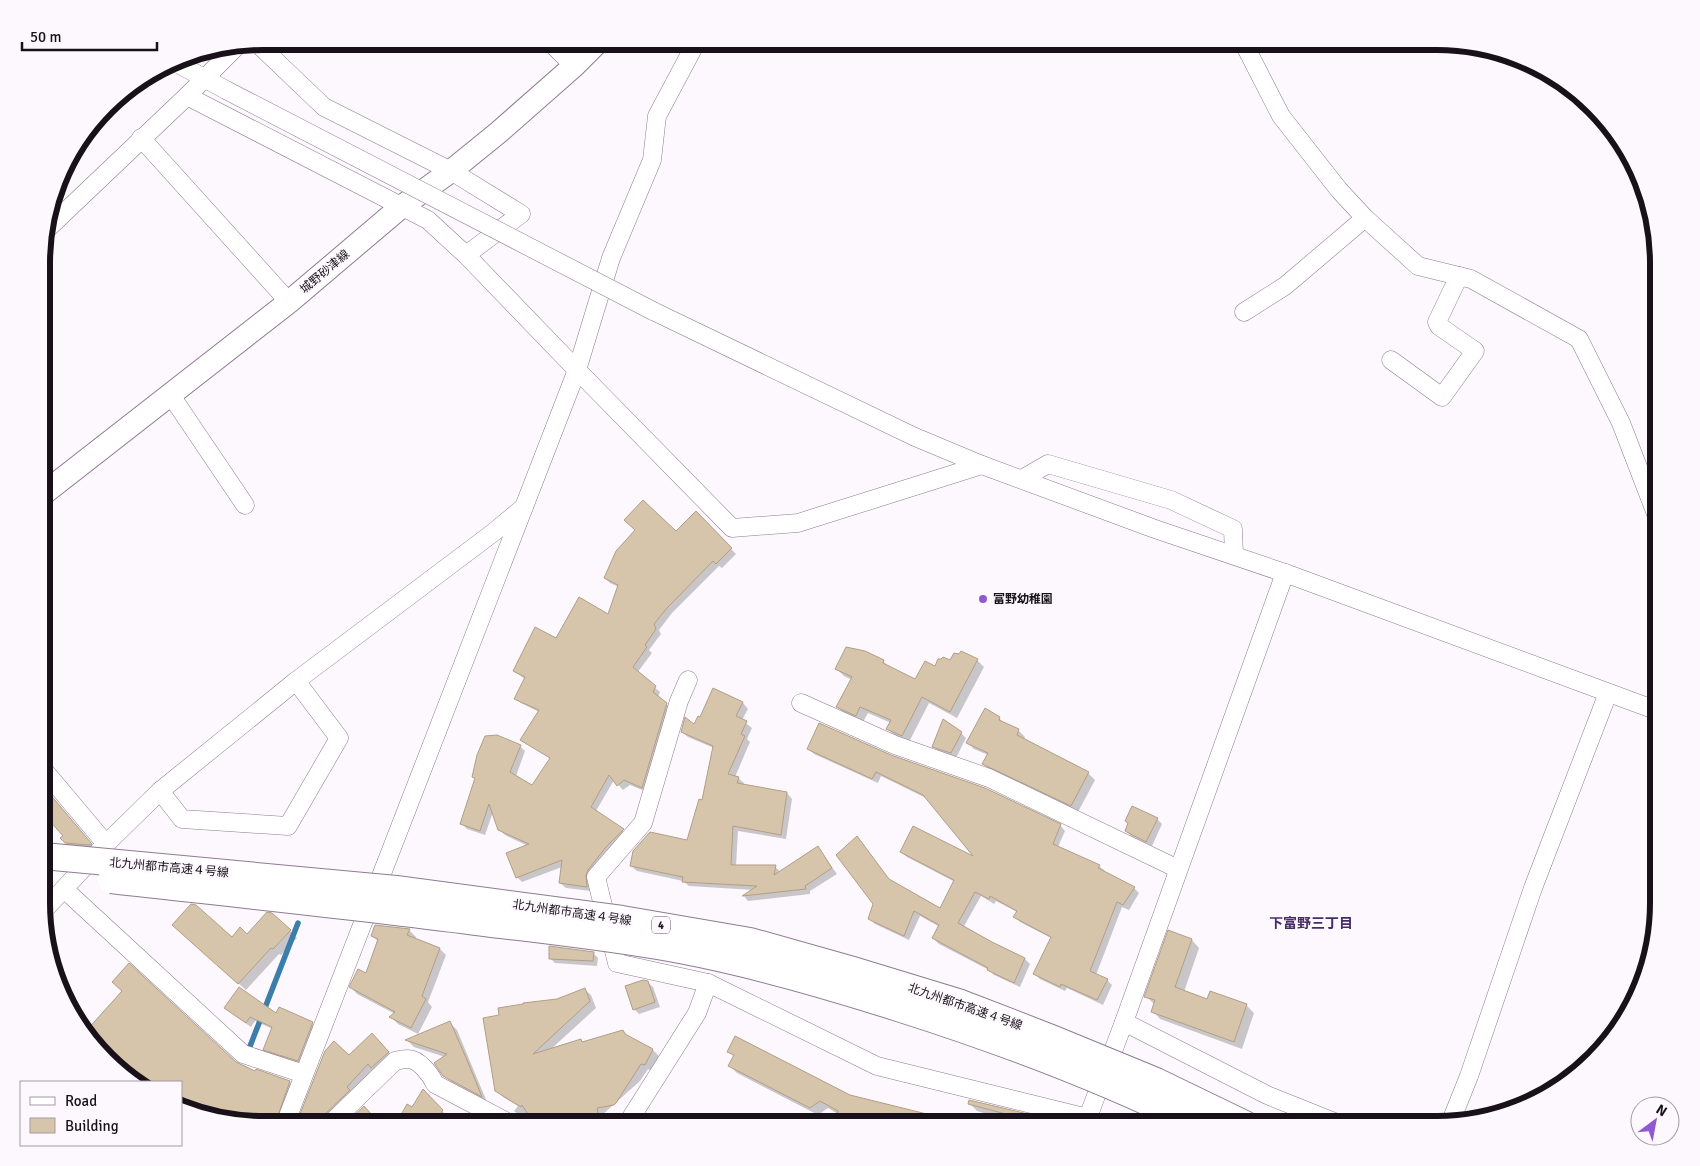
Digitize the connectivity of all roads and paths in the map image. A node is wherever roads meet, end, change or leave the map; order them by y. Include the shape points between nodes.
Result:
1 (265, 50) edge
2 (558, 50) edge
3 (590, 50) edge
4 (692, 50) edge
5 (1247, 50) edge
6 (231, 53) edge
7 (182, 66) edge
8 (574, 66) junction
9 (205, 79) junction
10 (187, 96) junction
11 (141, 138) junction
12 (451, 171) junction
13 (402, 207) junction
14 (1365, 218) junction
15 (54, 222) edge
16 (466, 255) junction
17 (1459, 276) junction
18 (289, 302) junction
19 (1244, 312) dead end
20 (1391, 360) dead end
21 (576, 370) junction
22 (170, 394) junction
23 (982, 465) junction
24 (1022, 479) junction
25 (50, 488) edge
26 (1650, 496) edge
27 (245, 505) dead end
28 (525, 507) junction
29 (1234, 556) junction
30 (1285, 573) junction
31 (688, 680) dead end
32 (296, 681) junction
33 (1608, 693) junction
34 (800, 703) dead end
35 (1650, 707) edge
36 (50, 776) edge
37 (160, 791) junction
38 (106, 844) junction
39 (50, 857) edge
40 (1178, 870) junction
41 (50, 874) edge
42 (64, 889) junction
43 (50, 904) edge
44 (708, 983) junction
45 (1124, 1022) junction
46 (304, 1074) junction
47 (289, 1116) edge
48 (338, 1116) edge
49 (496, 1116) edge
50 (633, 1116) edge
51 (1068, 1116) edge
52 (1089, 1116) edge
53 (1177, 1116) edge
54 (1228, 1116) edge
55 (1320, 1116) edge
56 (1453, 1116) edge

1 - 12 street via 324,107
2 - 8 street
3 - 8 main road, 城野砂津線
4 - 21 street via 657,116 652,160 611,258
5 - 14 street via 1281,116
6 - 9 street
7 - 9 street
8 - 12 main road, 城野砂津線
9 - 10 street
9 - 23 street, bridge via 653,311 915,438
10 - 11 street
10 - 13 street
11 - 15 street
11 - 18 street
12 - 13 main road, 城野砂津線
12 - 16 street via 521,214
13 - 16 street via 428,220
13 - 18 main road, 城野砂津線
14 - 17 street via 1418,266
14 - 19 street via 1285,286
16 - 21 street
17 - 20 street via 1437,322 1475,351 1442,397
17 - 26 street via 1471,279 1579,339 1620,423
18 - 22 main road, 城野砂津線
21 - 23 street via 732,528 798,523
21 - 28 street
22 - 25 main road, 城野砂津線
22 - 27 street
23 - 24 street
24 - 29 street
24 - 29 street via 1048,464 1172,500 1233,529
28 - 32 street
28 - 46 street
29 - 30 street
30 - 33 street
30 - 40 street
31 - 44 street via 642,823 596,877 617,963
32 - 37 street
32 - 37 street via 339,738 288,826 182,819
33 - 35 street
33 - 56 street via 1533,888
34 - 40 street via 895,745 989,778
36 - 38 street
37 - 38 street
38 - 42 street
39 - 54 highway, 北九州都市高速４号線 / 4, bridge via 396,889 631,920 750,941 961,1003 1156,1081
40 - 45 street
41 - 53 highway, 北九州都市高速４号線 / 4, bridge via 396,911 615,939 690,952 848,992 953,1026 1042,1058
42 - 43 street
42 - 46 street via 251,1057
44 - 50 street via 697,1013
44 - 51 street via 877,1066
45 - 52 street
45 - 55 street via 1267,1095
46 - 47 street
48 - 49 street via 395,1061 409,1059 416,1062 436,1084

